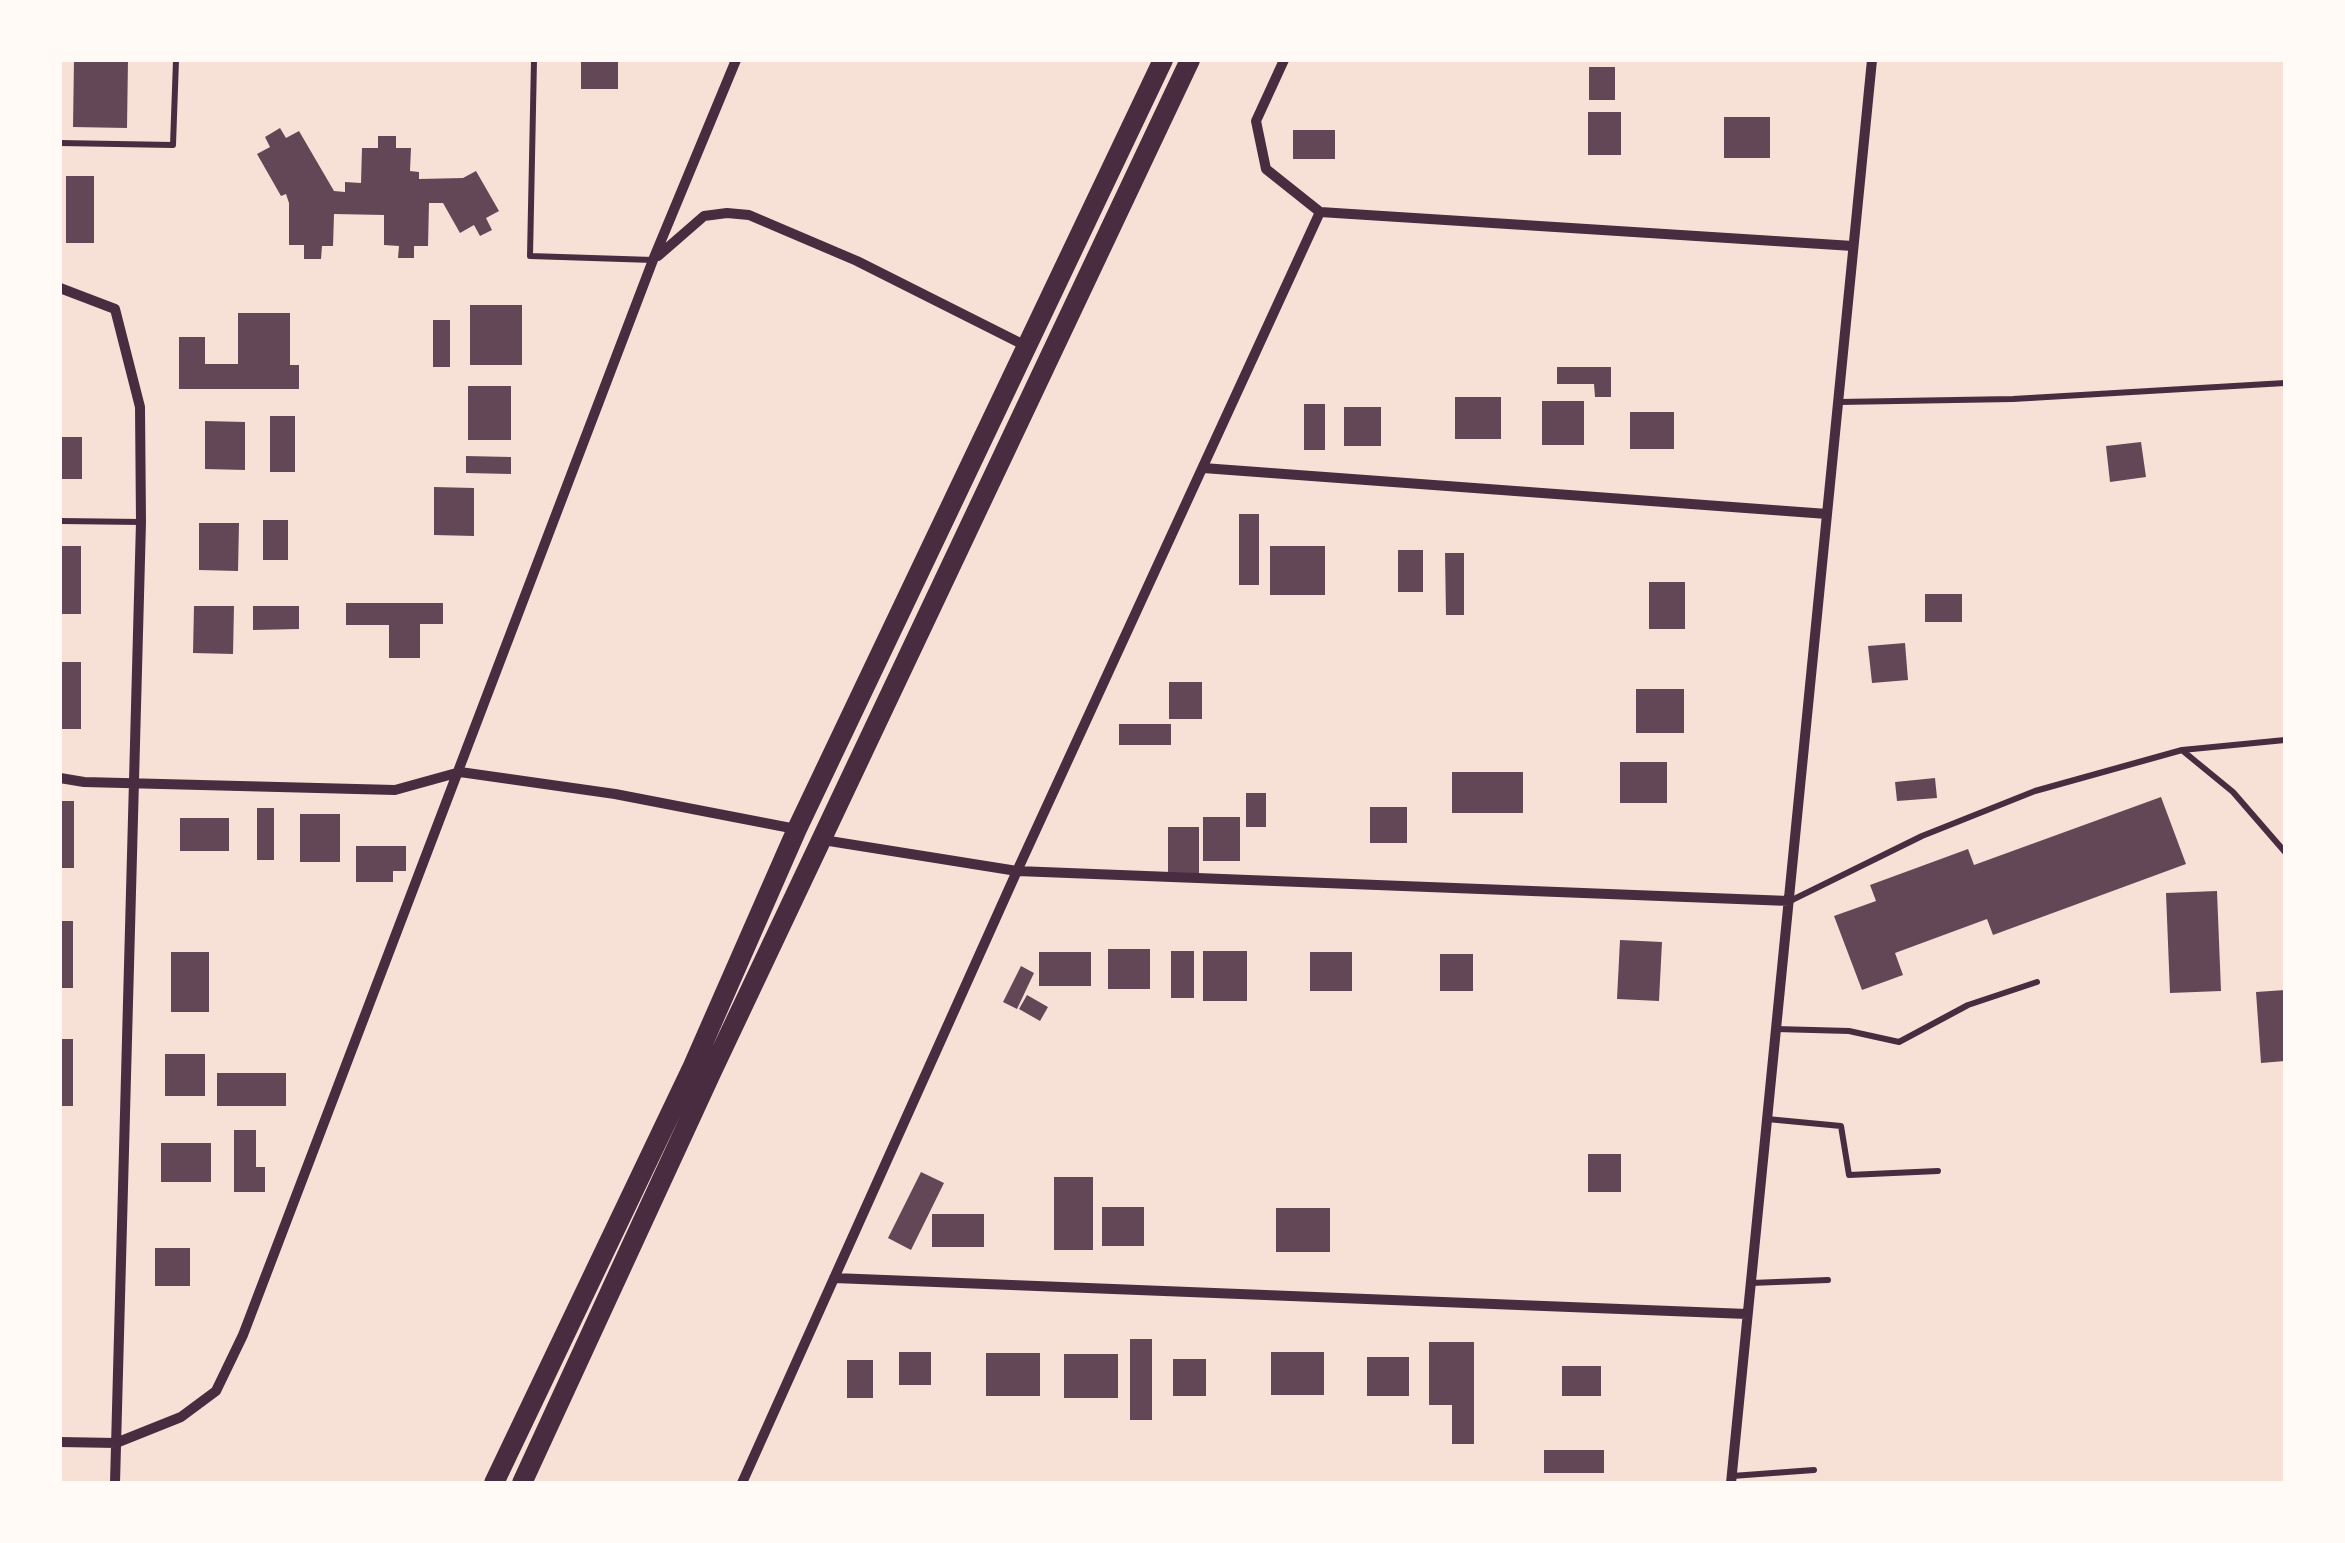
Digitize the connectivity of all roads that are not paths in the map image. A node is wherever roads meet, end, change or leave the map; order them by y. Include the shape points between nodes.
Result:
1 (176, 60) edge
2 (534, 60) edge
3 (736, 60) edge
4 (1162, 60) edge
5 (1190, 60) edge
6 (1284, 60) edge
7 (1872, 60) edge
8 (60, 143) edge
9 (1320, 212) junction
10 (1854, 246) junction
11 (653, 260) junction
12 (60, 288) edge
13 (1027, 346) junction
14 (2285, 383) edge
15 (1838, 402) junction
16 (1203, 468) junction
17 (1827, 514) junction
18 (60, 521) edge
19 (141, 522) junction
20 (2285, 740) edge
21 (2182, 750) junction
22 (460, 772) junction
23 (60, 778) edge
24 (133, 783) junction
25 (797, 829) junction
26 (823, 840) junction
27 (2285, 852) edge
28 (1017, 871) junction
29 (1788, 901) junction
30 (2037, 982) dead end
31 (1776, 1029) junction
32 (1767, 1119) junction
33 (1938, 1170) dead end
34 (834, 1278) junction
35 (1828, 1280) dead end
36 (1750, 1282) junction
37 (1748, 1314) junction
38 (60, 1442) edge
39 (116, 1443) junction
40 (1814, 1470) dead end
41 (1731, 1479) edge
42 (115, 1483) edge
43 (494, 1483) edge
44 (522, 1483) edge
45 (742, 1483) edge

1 - 8 lane via 173,146
2 - 11 lane via 530,256
3 - 11 street
4 - 13 main road
5 - 26 main road
6 - 9 street via 1256,121 1266,170
7 - 10 street
9 - 10 street
9 - 16 street
10 - 15 street
11 - 13 street via 704,216 749,215
11 - 22 street
12 - 19 street via 115,309 140,407
13 - 25 main road
14 - 15 lane
15 - 17 street
16 - 17 street
16 - 28 street
17 - 29 street
18 - 19 lane
19 - 24 street
20 - 21 lane
21 - 27 lane via 2234,792
21 - 29 lane via 2035,791
22 - 24 street via 395,790
22 - 25 street
22 - 39 street via 216,1391 180,1417
23 - 24 street
24 - 39 street
25 - 43 main road via 693,1066
26 - 28 street
26 - 44 main road
28 - 29 street
28 - 34 street
29 - 31 street
30 - 31 lane via 1968,1006 1899,1042 1848,1031
31 - 32 street
32 - 33 lane via 1840,1126 1848,1175
32 - 36 street
34 - 37 street
34 - 45 street
35 - 36 lane
36 - 37 street
37 - 41 street
38 - 39 street
39 - 42 street
40 - 41 lane

